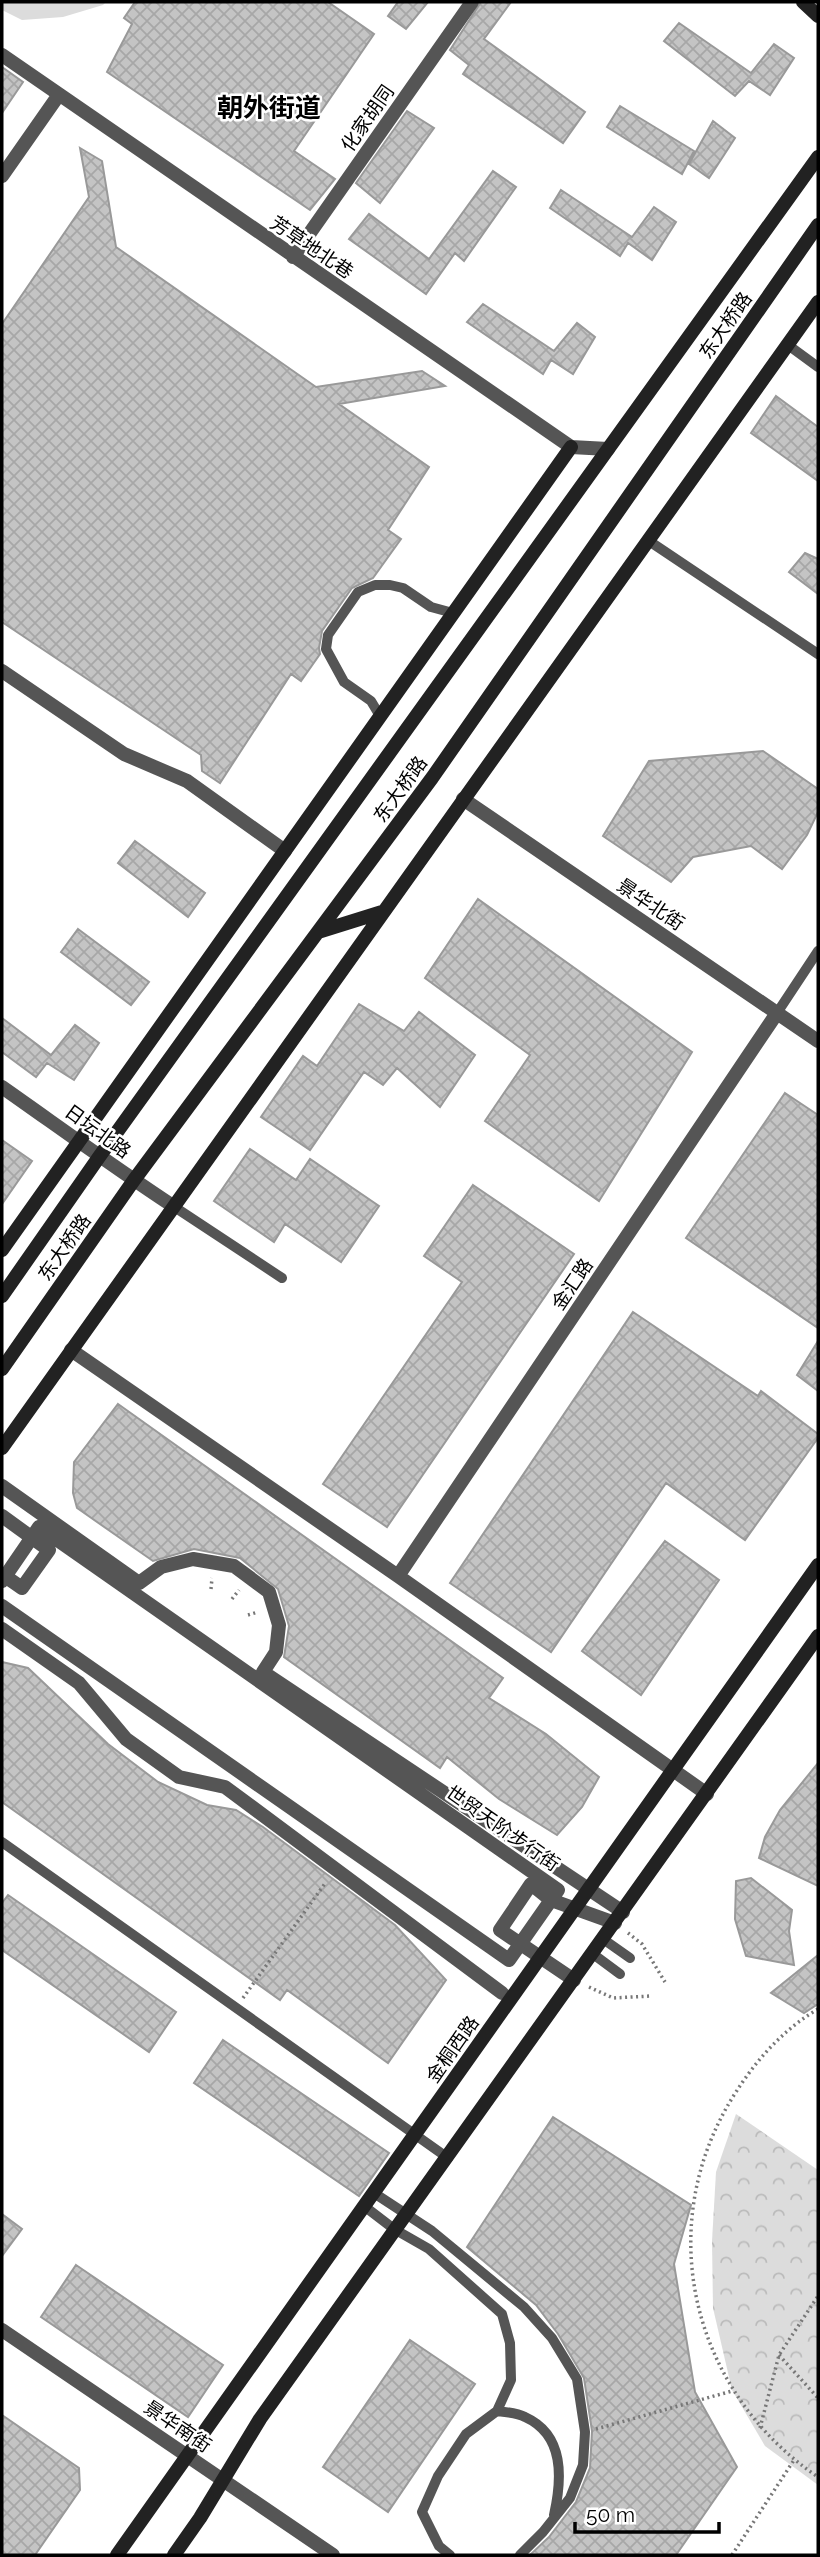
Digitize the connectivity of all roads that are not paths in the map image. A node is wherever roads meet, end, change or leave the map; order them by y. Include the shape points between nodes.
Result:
1 (472, 2) edge
2 (803, 2) edge
3 (818, 16) edge
4 (2, 55) edge
5 (58, 96) junction
6 (818, 157) edge
7 (2, 176) edge
8 (818, 225) edge
9 (293, 257) junction
10 (818, 302) edge
11 (788, 345) junction
12 (818, 367) edge
13 (571, 447) junction
14 (608, 449) junction
15 (649, 541) junction
16 (453, 613) junction
17 (818, 654) edge
18 (2, 671) edge
19 (380, 716) junction
20 (463, 799) junction
21 (285, 851) junction
22 (382, 912) junction
23 (318, 932) junction
24 (818, 951) edge
25 (778, 1013) junction
26 (818, 1041) edge
27 (2, 1087) edge
28 (79, 1140) junction
29 (99, 1157) junction
30 (134, 1181) junction
31 (173, 1206) junction
32 (2, 1250) edge
33 (282, 1278) dead end
34 (2, 1296) edge
35 (71, 1350) junction
36 (2, 1368) edge
37 (2, 1448) edge
38 (2, 1486) edge
39 (2, 1516) edge
40 (32, 1538) junction
41 (818, 1565) edge
42 (398, 1576) junction
43 (3, 1577) edge
44 (2, 1606) edge
45 (2, 1629) edge
46 (818, 1636) edge
47 (673, 1770) junction
48 (707, 1794) junction
49 (2, 1842) edge
50 (589, 1889) junction
51 (551, 1900) junction
52 (575, 1909) junction
53 (619, 1917) junction
54 (603, 1939) junction
55 (521, 1944) junction
56 (593, 1954) junction
57 (540, 1957) junction
58 (631, 1958) dead end
59 (620, 1974) dead end
60 (574, 1980) junction
61 (502, 1993) dead end
62 (415, 2134) junction
63 (448, 2158) junction
64 (374, 2193) junction
65 (364, 2206) junction
66 (405, 2215) junction
67 (394, 2228) junction
68 (2, 2330) edge
69 (497, 2411) junction
70 (188, 2455) junction
71 (223, 2480) junction
72 (553, 2519) junction
73 (117, 2555) edge
74 (174, 2555) edge
75 (333, 2555) edge
76 (450, 2555) edge
77 (520, 2555) edge

1 - 9 street, 化家胡同
2 - 3 main road
4 - 5 street, 芳草地北巷
5 - 7 street
5 - 9 street, 芳草地北巷
6 - 14 main road, 东大桥路
8 - 23 main road, 东大桥路 via 432,778
9 - 13 street, 芳草地北巷
10 - 11 main road
11 - 12 lane
11 - 15 main road
13 - 14 street
13 - 16 main road
14 - 29 main road, 东大桥路
15 - 17 lane
15 - 20 main road
16 - 19 main road
16 - 19 lane via 390,585 358,592 328,635 326,649 344,682 371,701
18 - 21 street via 124,754 187,781
19 - 21 main road
20 - 22 main road
20 - 25 street, 景华北街
21 - 28 main road
22 - 23 main road
22 - 31 main road
23 - 30 main road, 东大桥路
24 - 25 lane
25 - 26 street, 景华北街
25 - 42 street, 金汇路
27 - 28 street, 日坛北路
28 - 29 street, 日坛北路
28 - 32 main road
29 - 30 street, 日坛北路
29 - 34 main road, 东大桥路
30 - 31 street, 日坛北路
30 - 36 main road, 东大桥路
31 - 33 lane
31 - 35 main road
35 - 37 main road
35 - 42 street
38 - 50 street via 139,1583 161,1567 193,1559 234,1566 269,1592 279,1625 276,1652 263,1672
39 - 40 street
40 - 43 street
40 - 43 street via 49,1550 22,1588
40 - 51 street, 世贸天阶步行街 via 39,1527 558,1890
41 - 47 main road, 金桐西路
42 - 47 street
44 - 55 street via 509,1960
45 - 61 street via 79,1683 127,1739 179,1777 225,1787
46 - 48 main road
47 - 48 street
47 - 50 main road, 金桐西路
48 - 53 main road
49 - 62 lane
50 - 52 main road, 金桐西路
50 - 53 street
51 - 52 street
51 - 55 street, 世贸天阶步行街
51 - 55 street via 531,1884 500,1930
52 - 53 street
52 - 57 main road, 金桐西路
53 - 54 main road
54 - 56 main road
54 - 58 lane
55 - 57 street
56 - 59 lane
56 - 60 main road
57 - 60 street
57 - 62 main road, 金桐西路
60 - 63 main road
62 - 63 lane
62 - 64 main road, 金桐西路
63 - 66 main road
64 - 65 main road, 金桐西路
64 - 66 lane
65 - 67 lane
65 - 70 main road, 金桐西路
66 - 67 main road
66 - 72 lane via 432,2231 524,2307 552,2338 577,2379 585,2432 583,2465 570,2498
67 - 69 lane via 429,2249 502,2314 510,2343 511,2380
67 - 71 main road via 260,2418
68 - 70 street, 景华南街
69 - 72 lane via 523,2415 541,2427 556,2450 560,2487
69 - 76 lane via 466,2434 422,2512 439,2546
70 - 71 street, 景华南街
70 - 73 main road, 金桐西路
71 - 74 main road
71 - 75 street, 景华南街
72 - 77 lane

